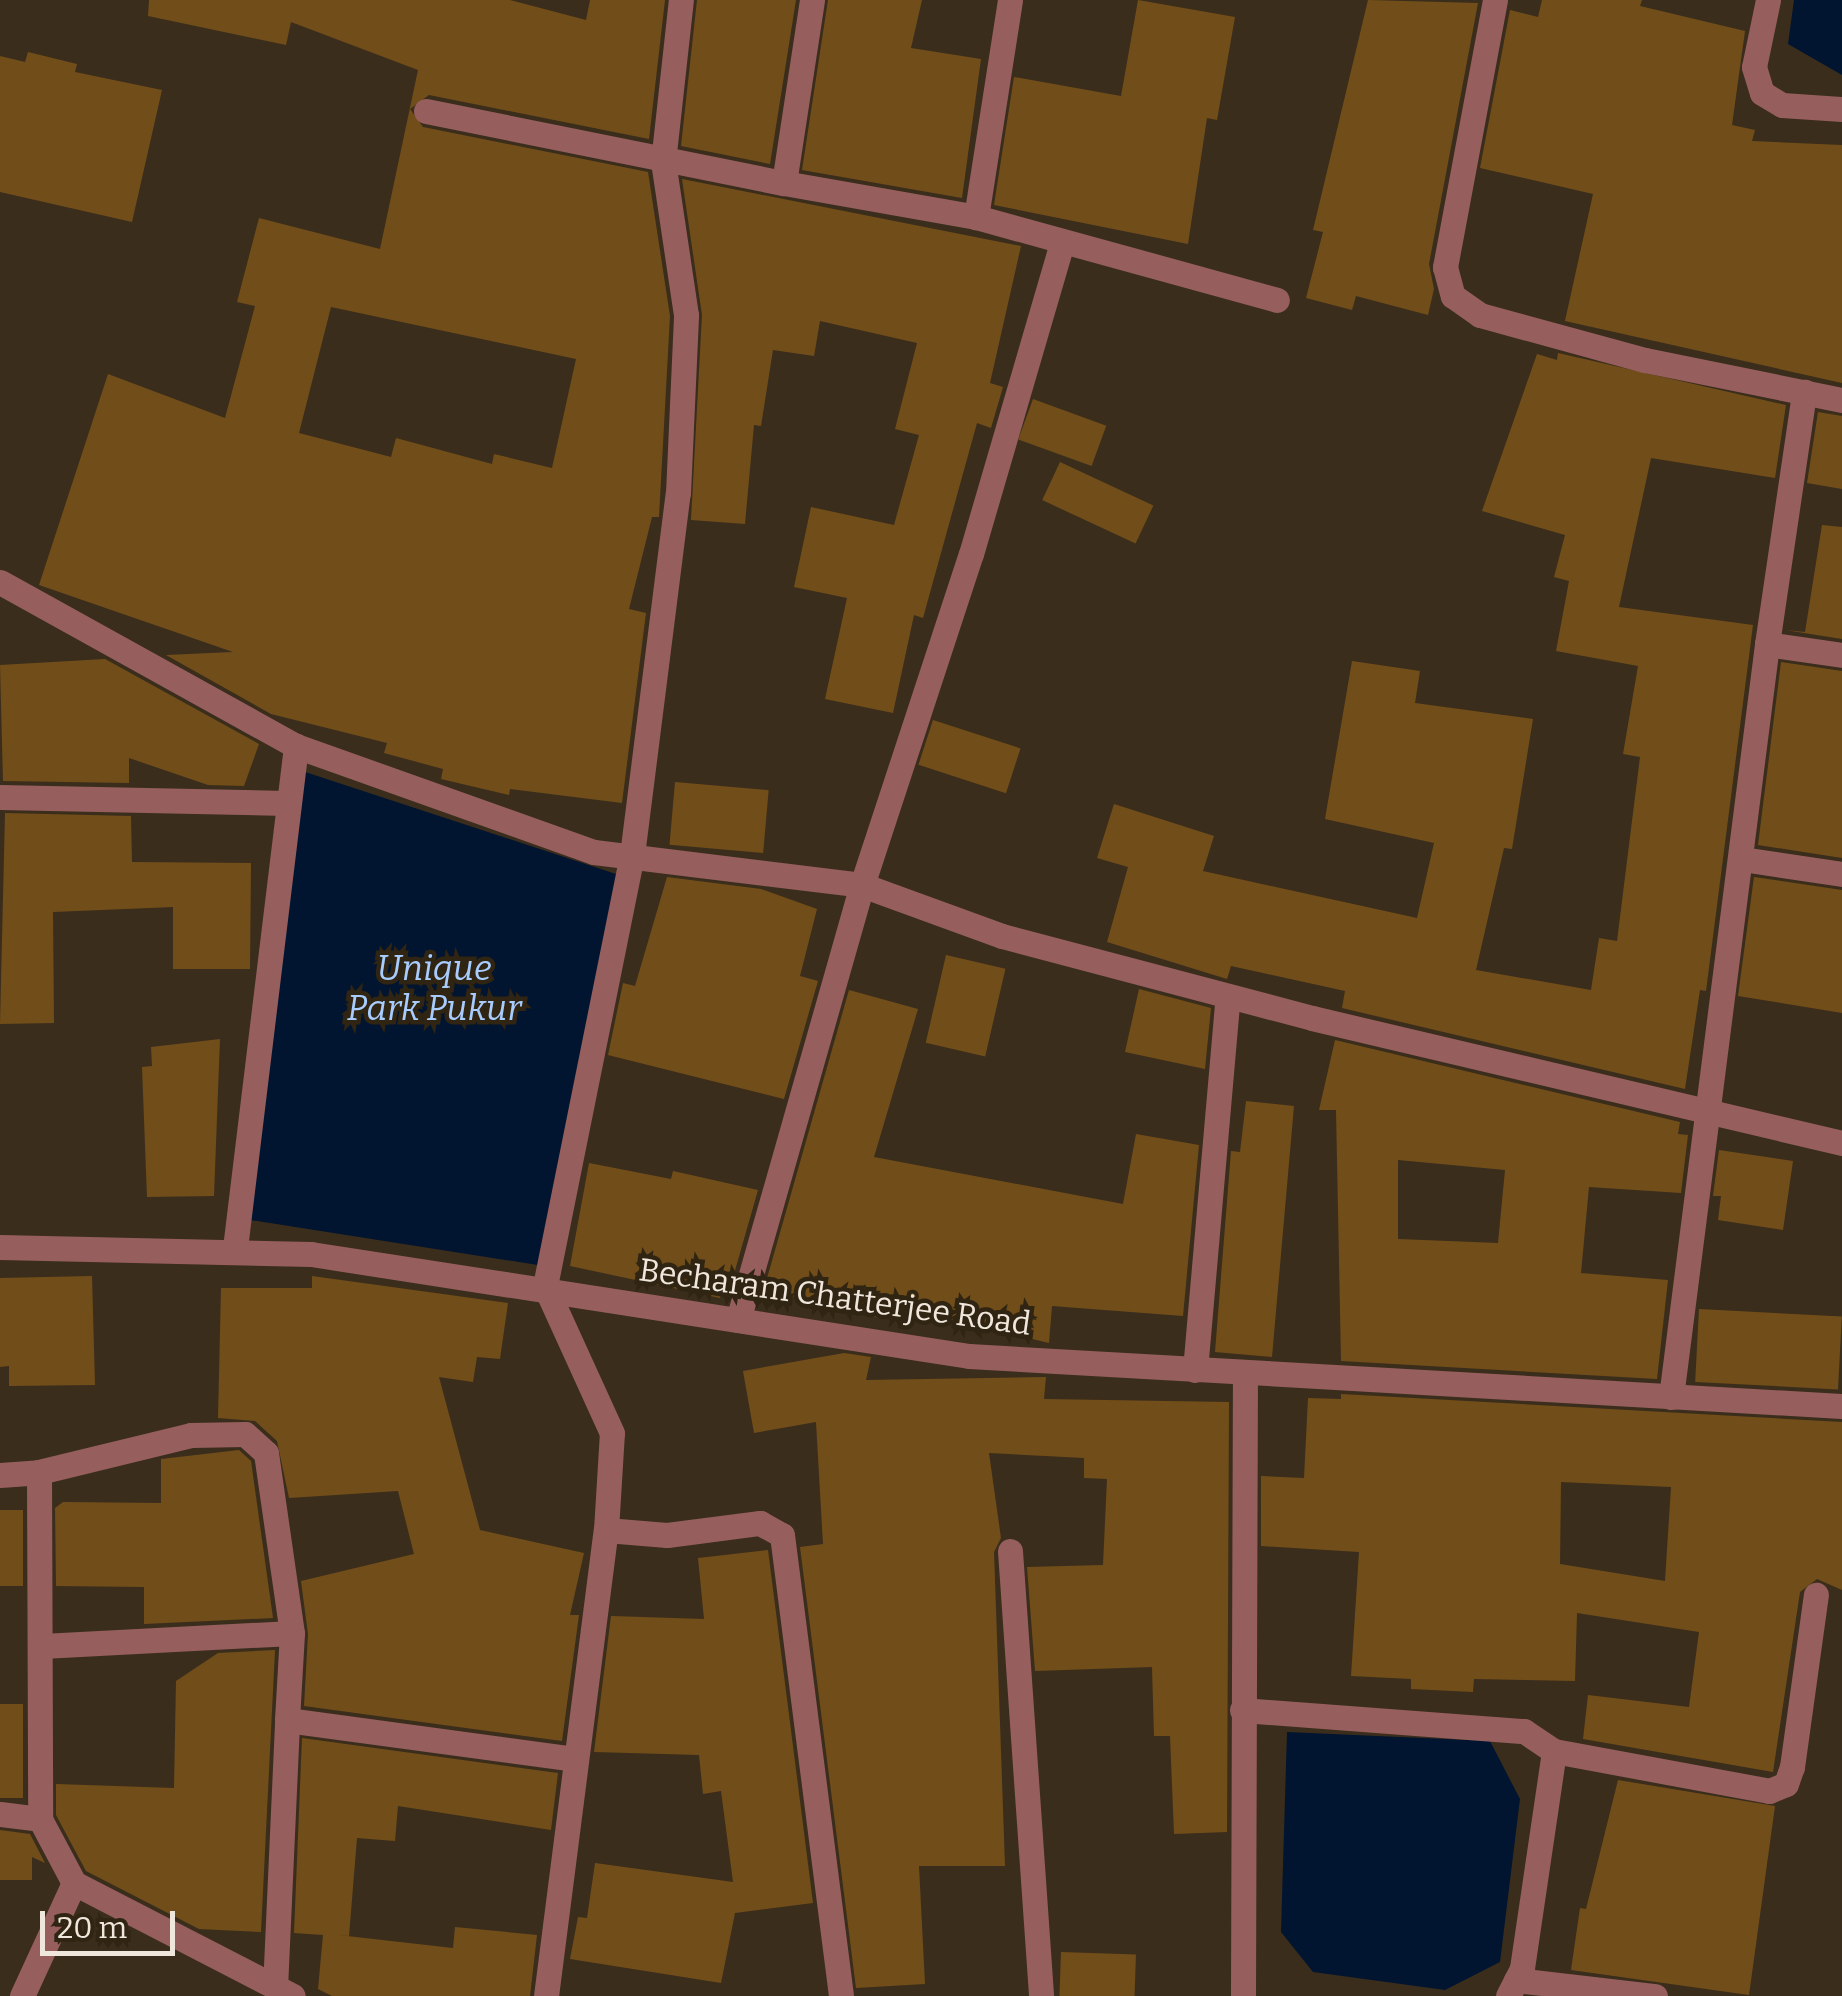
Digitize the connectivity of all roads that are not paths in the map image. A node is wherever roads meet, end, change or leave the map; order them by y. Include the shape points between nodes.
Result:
1 (681, 0) edge
2 (812, 0) edge
3 (1010, 0) edge
4 (1494, 0) edge
5 (1768, 0) edge
6 (1842, 108) edge
7 (426, 111) dead end
8 (663, 162) junction
9 (784, 183) junction
10 (976, 217) junction
11 (1062, 242) junction
12 (1277, 300) dead end
13 (1804, 392) junction
14 (1842, 400) edge
15 (0, 582) edge
16 (1767, 644) junction
17 (1842, 654) edge
18 (296, 746) junction
19 (0, 797) edge
20 (287, 803) junction
21 (632, 856) junction
22 (1742, 859) junction
23 (1842, 874) edge
24 (862, 885) junction
25 (1228, 996) junction
26 (1709, 1113) junction
27 (1842, 1142) edge
28 (0, 1247) edge
29 (235, 1248) junction
30 (546, 1286) junction
31 (738, 1320) junction
32 (1195, 1370) junction
33 (1245, 1373) junction
34 (1671, 1397) junction
35 (1842, 1406) edge
36 (39, 1472) junction
37 (0, 1475) edge
38 (606, 1530) junction
39 (1010, 1550) dead end
40 (1816, 1595) dead end
41 (292, 1633) junction
42 (42, 1646) junction
43 (1242, 1710) junction
44 (287, 1720) junction
45 (1554, 1751) junction
46 (574, 1759) junction
47 (0, 1814) edge
48 (40, 1819) junction
49 (74, 1883) junction
50 (1512, 1988) edge
51 (284, 1992) edge
52 (22, 1996) edge
53 (546, 1996) edge
54 (841, 1996) edge
55 (1041, 1996) edge
56 (1243, 1996) edge
57 (1655, 1996) edge

1 - 8 street
2 - 9 street
3 - 10 street
4 - 13 street via 1444,267 1453,296 1480,315 1646,360
5 - 6 street via 1754,67 1762,93 1782,105
7 - 8 street
8 - 9 street
8 - 21 street via 686,315 682,414
9 - 10 street
10 - 11 street
11 - 12 street
11 - 24 street via 972,554
13 - 14 street
13 - 16 street
15 - 18 street
16 - 17 street
16 - 22 street
18 - 20 street
18 - 21 street via 594,852
19 - 20 street
20 - 29 street
21 - 24 street
21 - 30 street
22 - 23 street
22 - 26 street
24 - 25 street via 1002,936
24 - 31 street
25 - 26 street
25 - 32 street
26 - 27 street
26 - 34 street
28 - 29 street, Becharam Chatterjee Road
29 - 30 street, Becharam Chatterjee Road
30 - 31 street, Becharam Chatterjee Road
30 - 38 street via 612,1434
31 - 32 street, Becharam Chatterjee Road via 969,1356
32 - 33 street, Becharam Chatterjee Road
33 - 34 street, Becharam Chatterjee Road
33 - 43 street
34 - 35 street, Becharam Chatterjee Road
36 - 37 street
36 - 41 street via 192,1435 245,1434 266,1453
36 - 42 street
38 - 46 street
38 - 54 street via 667,1535 760,1523 782,1536
39 - 55 street
40 - 45 street via 1786,1784 1769,1790
41 - 42 street
41 - 44 street
42 - 48 street
43 - 45 street via 1524,1731
43 - 56 street
44 - 46 street
44 - 51 street
45 - 50 street
46 - 53 street
47 - 48 street
48 - 49 street
49 - 51 street
49 - 52 street
50 - 57 street

